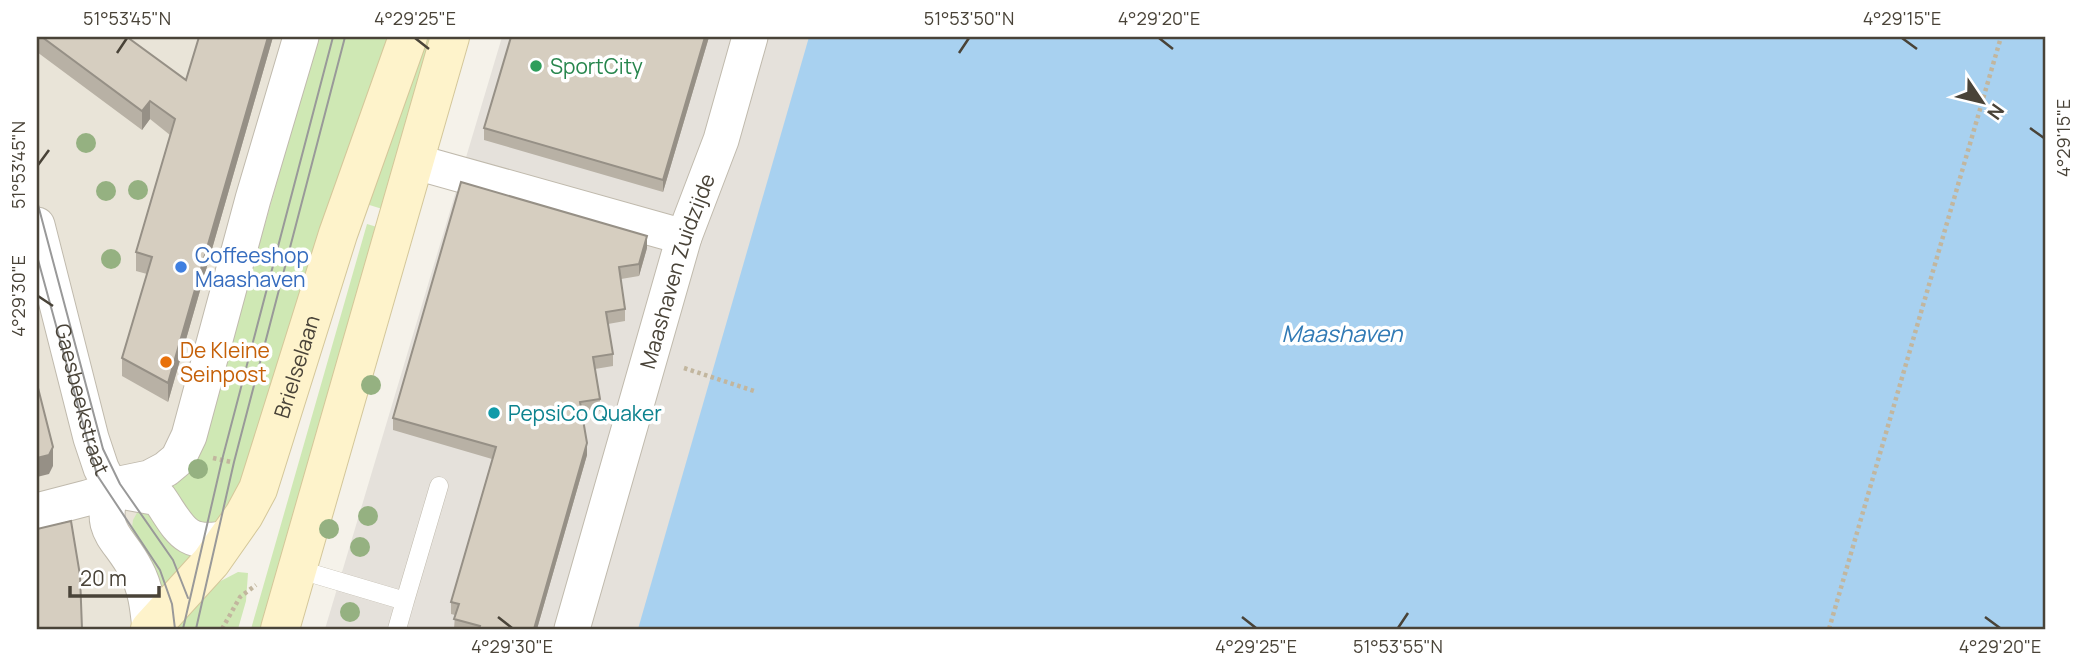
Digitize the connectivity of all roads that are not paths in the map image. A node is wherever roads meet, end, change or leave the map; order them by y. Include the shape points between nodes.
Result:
1 (301, 37) edge
2 (408, 37) edge
3 (450, 37) edge
4 (750, 37) edge
5 (415, 162) junction
6 (37, 225) edge
7 (684, 237) junction
8 (439, 486) dead end
9 (112, 490) junction
10 (37, 510) edge
11 (228, 538) junction
12 (298, 569) junction
13 (405, 601) junction
14 (150, 629) edge
15 (280, 629) edge
16 (397, 629) edge
17 (572, 629) edge

1 - 9 street via 189,436 178,459 166,470
2 - 11 main road, Brielselaan via 338,234 258,489
3 - 5 main road
4 - 7 street, Maashaven Zuidzijde via 721,140
5 - 7 street
5 - 12 main road
6 - 9 street, Gaesbeekstraat via 91,438
7 - 17 street, Maashaven Zuidzijde
8 - 13 lane
9 - 10 street
9 - 11 street, Gaesbeekstraat via 159,498 185,536 202,541
9 - 14 street, Gaesbeekstraat via 107,524 139,577
11 - 14 main road, Brielselaan
12 - 13 lane
12 - 15 main road
13 - 16 lane

